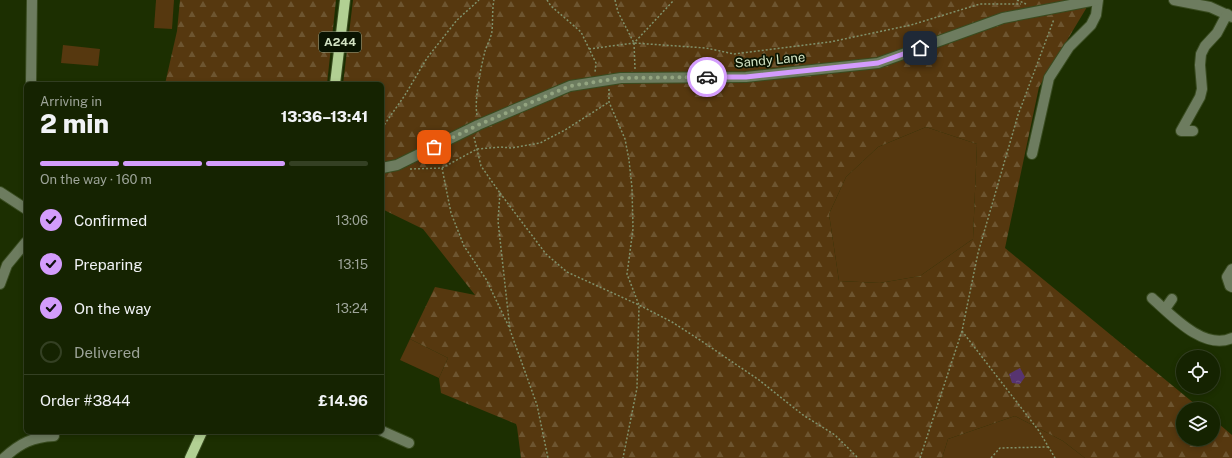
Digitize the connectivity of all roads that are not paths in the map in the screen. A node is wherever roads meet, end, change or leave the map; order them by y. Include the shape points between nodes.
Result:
1 (32, 0) edge
2 (345, 0) edge
3 (1097, 0) edge
4 (1174, 0) edge
5 (1229, 15) edge
6 (31, 82) edge
7 (335, 82) edge
8 (1193, 131) dead end
9 (1032, 154) dead end
10 (384, 167) edge
11 (0, 192) edge
12 (24, 208) edge
13 (24, 244) edge
14 (1232, 269) edge
15 (0, 284) edge
16 (1232, 287) edge
17 (1152, 298) dead end
18 (1172, 299) dead end
19 (1165, 309) junction
20 (1232, 338) edge
21 (384, 432) edge
22 (201, 434) edge
23 (54, 436) dead end
24 (409, 443) dead end
25 (4, 458) edge
26 (190, 458) edge

1 - 6 street
2 - 7 main road, A244
3 - 9 street via 1096,15 1091,25 1069,47 1049,78
3 - 10 street, Sandy Lane via 1003,18 878,63 746,77 620,78 570,86 397,164
4 - 5 street via 1210,7
5 - 8 street via 1204,46 1201,54 1200,97 1180,131
11 - 12 street
13 - 15 street via 7,265
14 - 16 street via 1227,277
17 - 19 street
18 - 19 street
19 - 20 street via 1197,335 1212,341
21 - 24 street
22 - 26 main road
23 - 25 street via 30,440

